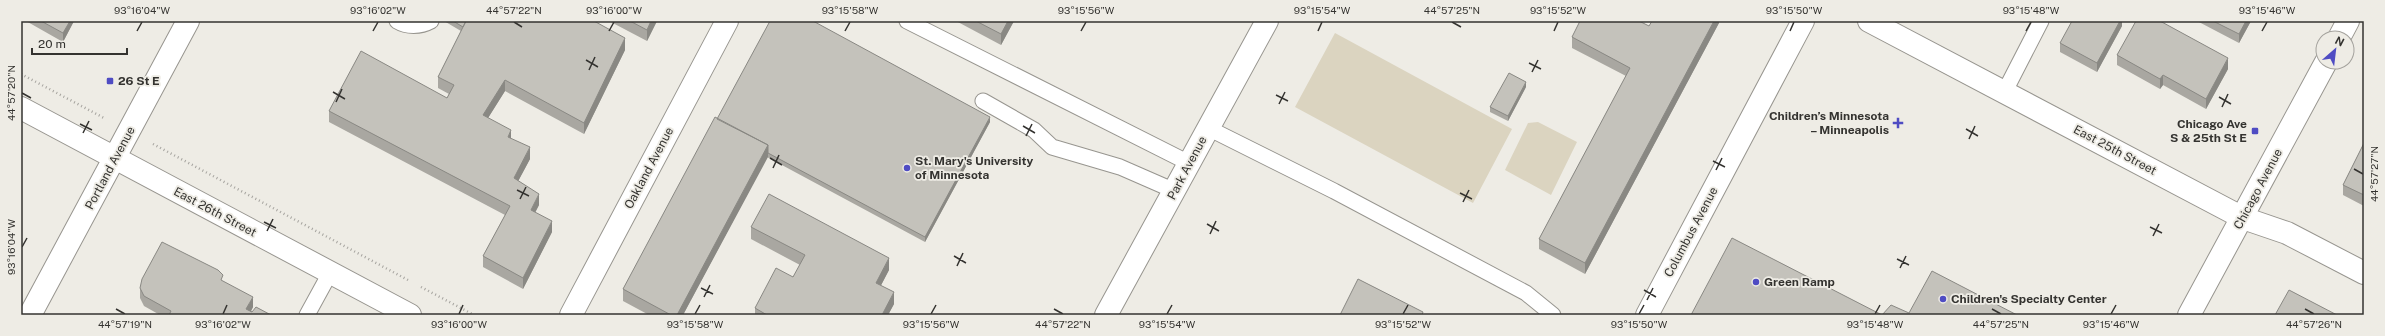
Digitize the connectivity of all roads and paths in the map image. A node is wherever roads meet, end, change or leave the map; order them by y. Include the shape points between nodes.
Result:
1 (188, 21) edge
2 (397, 21) edge
3 (431, 21) edge
4 (727, 21) edge
5 (907, 21) edge
6 (1267, 21) edge
7 (1803, 21) edge
8 (1869, 21) edge
9 (2041, 21) edge
10 (2348, 21) edge
11 (2343, 30) edge
12 (2322, 70) edge
13 (21, 74) edge
14 (2005, 91) junction
15 (983, 101) dead end
16 (21, 108) edge
17 (1208, 128) junction
18 (129, 131) junction
19 (115, 158) junction
20 (1189, 163) junction
21 (1175, 190) junction
22 (2243, 218) junction
23 (330, 273) junction
24 (2364, 274) edge
25 (410, 281) dead end
26 (418, 285) dead end
27 (30, 315) edge
28 (307, 315) edge
29 (410, 315) edge
30 (474, 315) edge
31 (571, 315) edge
32 (1106, 315) edge
33 (1553, 315) edge
34 (1647, 315) edge
35 (2189, 315) edge

1 - 18 street, Portland Avenue
2 - 3 lane via 405,26
4 - 31 street, Oakland Avenue
5 - 20 lane
6 - 17 street, Park Avenue
7 - 34 street, Columbus Avenue
8 - 14 street, East 25th Street
9 - 14 lane
10 - 11 street
12 - 22 street, Chicago Avenue
13 - 18 path
14 - 22 street, East 25th Street
15 - 21 lane via 1034,130 1052,147 1120,167
16 - 19 street, East 26th Street
17 - 20 street, Park Avenue
17 - 33 lane via 1334,191 1526,293
18 - 19 street, Portland Avenue
18 - 25 path
19 - 23 street, East 26th Street
19 - 27 street, Portland Avenue
20 - 21 street, Park Avenue
21 - 32 street, Park Avenue
22 - 24 street, East 25th Street via 2287,233
22 - 35 street, Chicago Avenue
23 - 28 lane
23 - 29 street, East 26th Street
26 - 30 path

